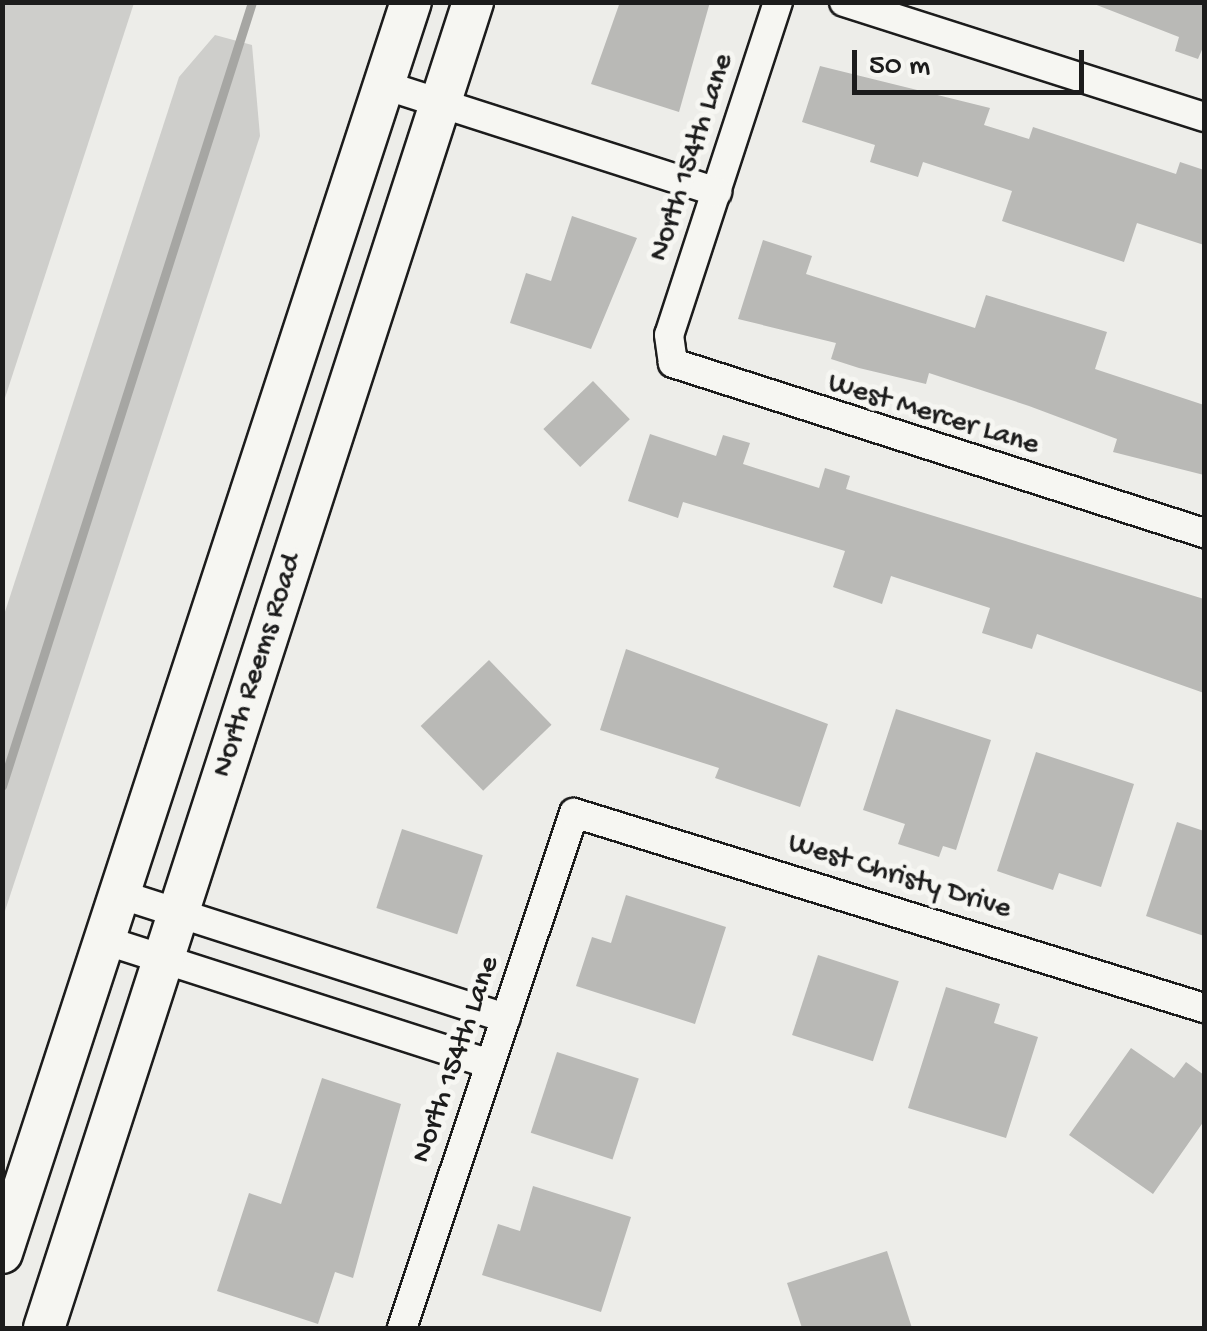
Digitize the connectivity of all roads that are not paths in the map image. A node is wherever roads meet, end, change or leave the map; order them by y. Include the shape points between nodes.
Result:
1 (411, 2) edge
2 (473, 2) edge
3 (778, 2) edge
4 (844, 2) edge
5 (384, 85) junction
6 (441, 104) junction
7 (1204, 117) edge
8 (717, 192) junction
9 (669, 334) joint
10 (1204, 533) edge
11 (574, 813) joint
12 (122, 895) junction
13 (179, 912) junction
14 (107, 941) junction
15 (164, 959) junction
16 (338, 964) junction
17 (1204, 1008) edge
18 (324, 1010) junction
19 (506, 1018) junction
20 (490, 1064) junction
21 (2, 1252) edge
22 (44, 1328) edge
23 (402, 1328) edge

1 - 5 main road, North Reems Road
2 - 6 main road, North Reems Road
3 - 8 street, North 154th Lane
4 - 7 street
5 - 6 street
5 - 12 main road, North Reems Road
6 - 8 street
6 - 13 main road, North Reems Road
8 - 9 street, North 154th Lane
9 - 10 street, West Mercer Lane via 673,363 699,378
11 - 17 street, West Christy Drive
11 - 19 street, North 154th Lane
12 - 13 street
12 - 14 main road, North Reems Road
13 - 15 main road, North Reems Road
13 - 16 street
14 - 15 street
14 - 21 main road, North Reems Road
15 - 18 street
15 - 22 main road, North Reems Road
16 - 18 street
16 - 19 street
18 - 20 street
19 - 20 street, North 154th Lane
20 - 23 street, North 154th Lane

